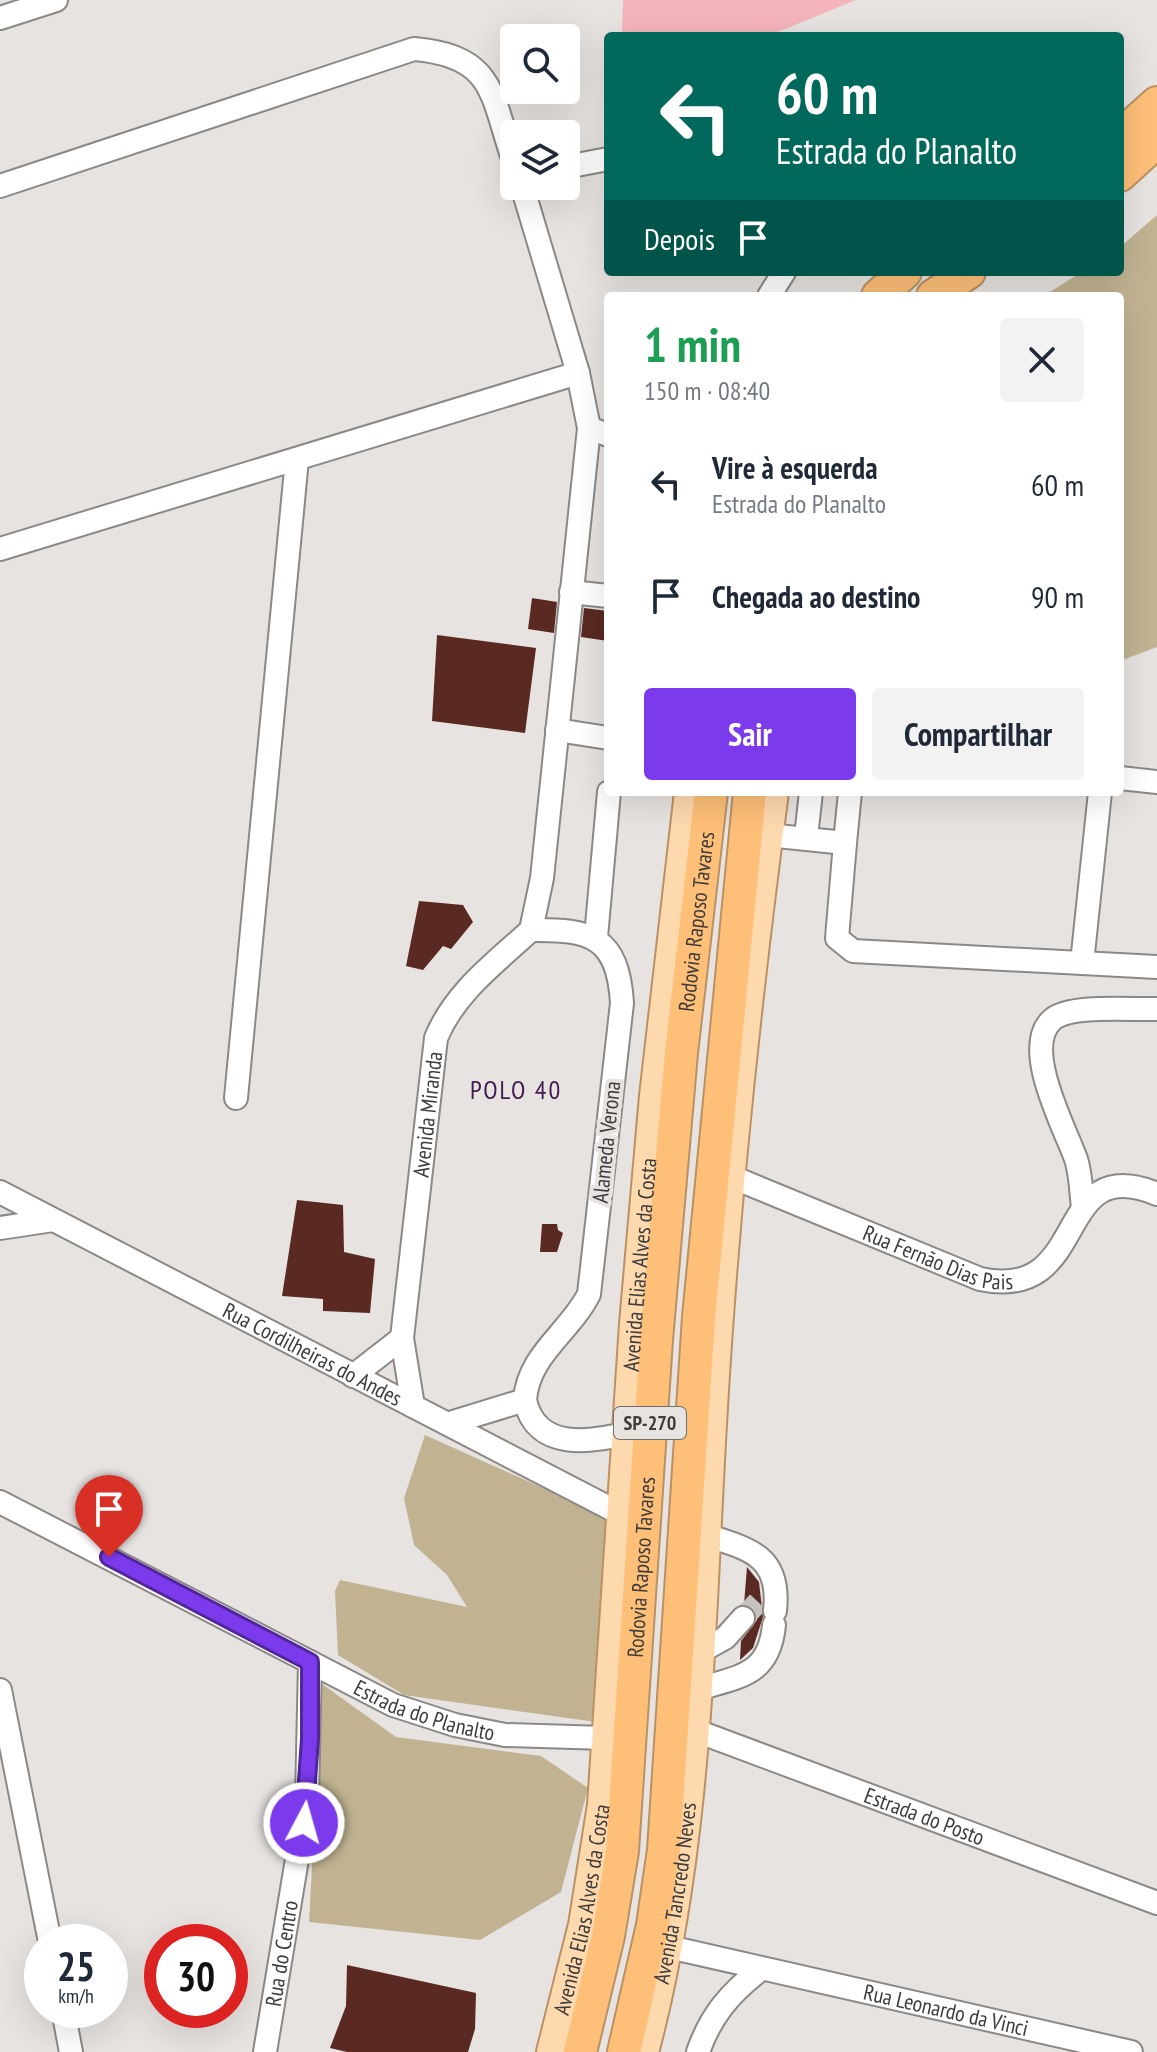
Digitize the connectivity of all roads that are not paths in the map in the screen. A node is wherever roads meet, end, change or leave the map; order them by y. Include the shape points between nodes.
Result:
1 (56, 0) edge
2 (0, 18) edge
3 (1157, 103) edge
4 (500, 122) edge
5 (1124, 132) edge
6 (1157, 141) edge
7 (604, 160) edge
8 (580, 164) edge
9 (1124, 171) edge
10 (0, 186) edge
11 (526, 200) edge
12 (900, 276) edge
13 (963, 276) edge
14 (882, 292) edge
15 (939, 292) edge
16 (578, 373) junction
17 (598, 431) edge
18 (297, 459) junction
19 (0, 549) edge
20 (571, 592) junction
21 (604, 596) edge
22 (557, 730) junction
23 (604, 737) edge
24 (1124, 778) edge
25 (1157, 782) edge
26 (609, 796) edge
27 (688, 796) edge
28 (711, 796) edge
29 (750, 796) edge
30 (773, 796) edge
31 (811, 796) edge
32 (850, 796) edge
33 (1100, 796) edge
34 (768, 835) junction
35 (806, 837) junction
36 (845, 843) junction
37 (531, 930) junction
38 (596, 937) junction
39 (1082, 963) junction
40 (1157, 967) edge
41 (1157, 1009) edge
42 (236, 1098) dead end
43 (732, 1177) junction
44 (0, 1192) edge
45 (1157, 1194) edge
46 (1083, 1208) junction
47 (53, 1220) junction
48 (0, 1228) edge
49 (402, 1338) junction
50 (353, 1376) junction
51 (525, 1400) junction
52 (413, 1406) junction
53 (450, 1423) junction
54 (629, 1433) junction
55 (0, 1502) edge
56 (623, 1515) junction
57 (705, 1535) junction
58 (743, 1618) tunnel mouth
59 (698, 1653) junction
60 (310, 1662) junction
61 (0, 1690) edge
62 (696, 1690) junction
63 (694, 1730) junction
64 (606, 1738) junction
65 (1157, 1903) edge
66 (46, 1924) edge
67 (669, 1947) junction
68 (761, 1969) junction
69 (66, 2028) edge
70 (71, 2052) edge
71 (265, 2052) edge
72 (551, 2052) edge
73 (580, 2052) edge
74 (624, 2052) edge
75 (644, 2052) edge
76 (698, 2052) edge
77 (1131, 2052) edge

1 - 2 street
3 - 5 highway
4 - 10 street via 487,84 471,63 445,52 414,49
6 - 9 highway
7 - 8 street
11 - 16 street
12 - 14 highway
13 - 15 highway
16 - 17 street
16 - 18 street
17 - 20 street
18 - 19 street
18 - 42 street
20 - 21 street
20 - 22 street
22 - 23 street
22 - 37 street via 542,878
24 - 25 street
26 - 38 street
27 - 54 main road, Avenida Elias Alves da Costa via 651,1126
28 - 73 highway, Rodovia Raposo Tavares / SP-270 via 657,1325 622,1851
29 - 74 highway, Rodovia Raposo Tavares / SP-270 via 699,1317 664,1850
30 - 34 main road, Avenida Tancredo Neves
31 - 35 street
32 - 36 street
33 - 39 street
34 - 35 street
34 - 43 main road, Avenida Tancredo Neves
35 - 36 street
36 - 39 street via 837,938 842,946 853,951
37 - 38 street via 565,929
37 - 49 street, Avenida Miranda via 465,990 447,1011 436,1038
38 - 51 street, Alameda Verona via 620,975 622,1003 589,1294 536,1365
39 - 40 street
41 - 46 street via 1077,1011 1054,1019 1043,1033 1040,1055 1077,1163
43 - 46 street, Rua Fernão Dias Pais via 980,1279 1006,1284 1029,1279 1050,1263
43 - 57 main road, Avenida Tancredo Neves
44 - 47 street, Rua Cordilheiras do Andes
45 - 46 street, Rua Fernão Dias Pais via 1119,1184 1099,1191
47 - 48 street
47 - 50 street, Rua Cordilheiras do Andes
49 - 50 street
49 - 52 street, Avenida Miranda
50 - 52 street, Rua Cordilheiras do Andes
51 - 53 street
51 - 54 street via 534,1420 551,1435 571,1442
52 - 53 street, Rua Cordilheiras do Andes
53 - 56 street, Rua Cordilheiras do Andes
54 - 56 main road, Avenida Elias Alves da Costa
55 - 60 street, Estrada do Planalto
56 - 64 main road, Avenida Elias Alves da Costa
57 - 59 main road, Avenida Tancredo Neves
57 - 62 street via 761,1557 770,1567 771,1605 768,1655 758,1669
58 - 59 street via 725,1638
59 - 62 main road, Avenida Tancredo Neves
60 - 64 street, Estrada do Planalto via 393,1705 455,1725 505,1735
60 - 71 street, Rua do Centro via 307,1799
61 - 66 street
62 - 63 main road, Avenida Tancredo Neves
63 - 65 street, Estrada do Posto
63 - 67 main road, Avenida Tancredo Neves
64 - 72 main road, Avenida Elias Alves da Costa via 592,1880
67 - 68 street, Rua Leonardo da Vinci
67 - 75 main road, Avenida Tancredo Neves
68 - 76 street via 722,2003
68 - 77 street, Rua Leonardo da Vinci
69 - 70 street

